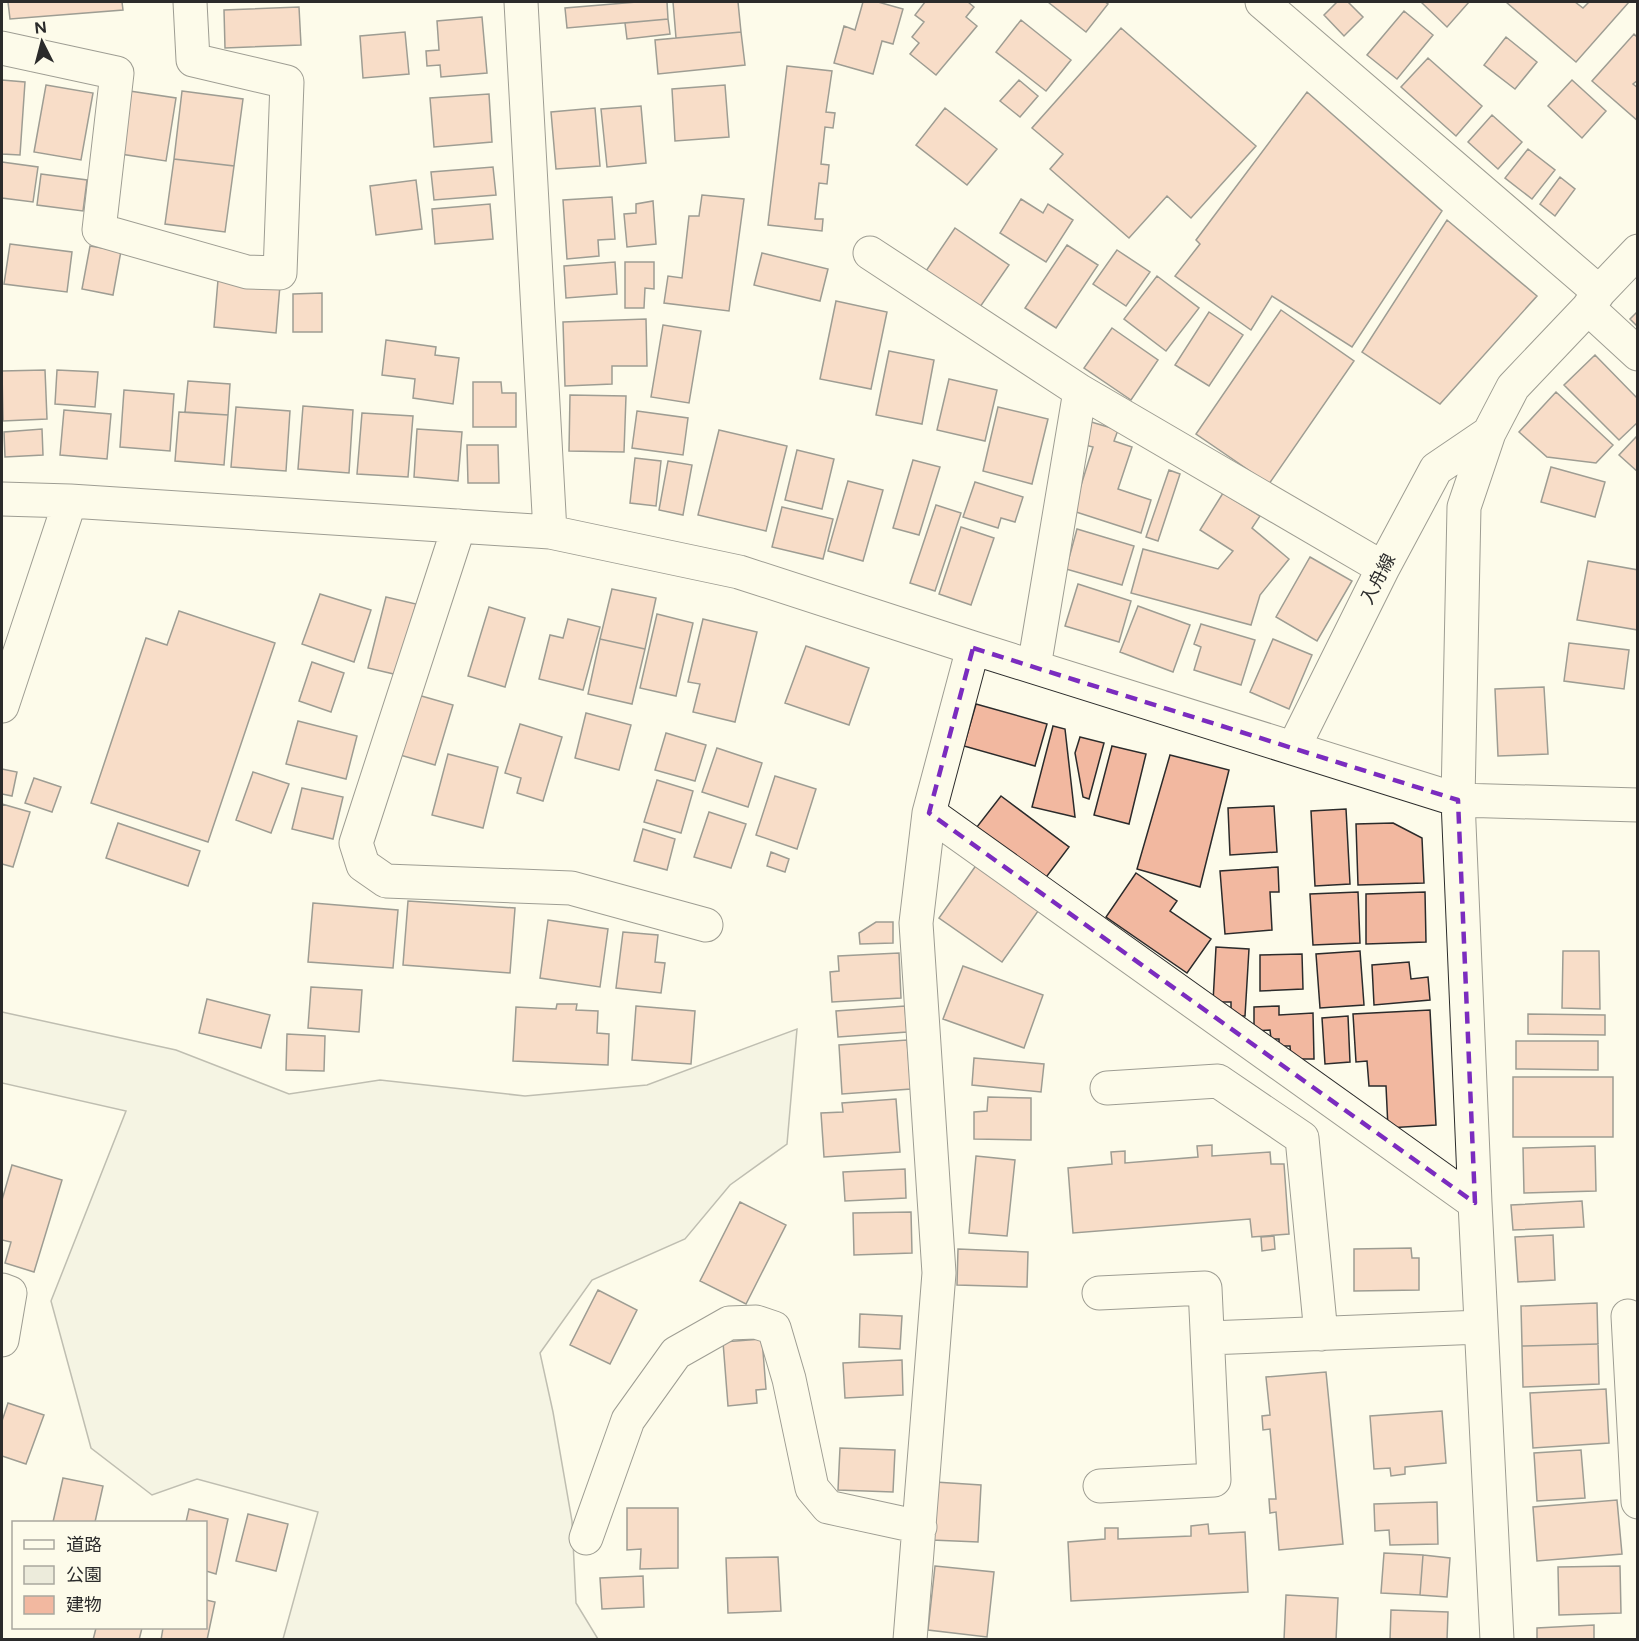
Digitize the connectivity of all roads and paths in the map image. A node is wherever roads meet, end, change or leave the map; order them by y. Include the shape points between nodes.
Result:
1 (190, 2) edge
2 (521, 2) edge
3 (1262, 2) edge
4 (2, 48) edge
5 (1638, 250) edge
6 (870, 254) dead end
7 (1593, 300) junction
8 (1638, 354) edge
9 (1080, 391) junction
10 (1489, 433) junction
11 (2, 499) edge
12 (69, 501) junction
13 (459, 526) junction
14 (550, 532) junction
15 (1383, 568) junction
16 (973, 648) junction
17 (1034, 667) junction
18 (2, 706) edge
19 (1294, 747) junction
20 (1458, 800) junction
21 (1638, 805) edge
22 (929, 813) junction
23 (706, 925) dead end
24 (1107, 1088) dead end
25 (1475, 1203) junction
26 (2, 1290) edge
27 (1099, 1293) dead end
28 (1628, 1316) dead end
29 (1481, 1327) junction
30 (1320, 1334) junction
31 (1208, 1338) junction
32 (2, 1340) edge
33 (1100, 1486) dead end
34 (1638, 1502) edge
35 (920, 1527) junction
36 (586, 1538) dead end
37 (910, 1640) edge
38 (1497, 1640) edge

1 - 4 street via 193,60 287,82 280,273 247,272 99,230 117,73
2 - 14 street
3 - 7 street
5 - 7 street
6 - 9 street
7 - 8 street
7 - 10 street via 1513,387
9 - 15 street
9 - 17 street
10 - 15 street, 入舟線 via 1436,470
10 - 20 street via 1464,507
11 - 12 street
12 - 13 street
12 - 18 street
13 - 14 street
13 - 23 street via 356,843 363,865 386,880 571,888
14 - 16 street via 739,572
15 - 19 street, 入舟線
16 - 17 street
16 - 22 street
17 - 19 street
19 - 20 street
20 - 21 street
20 - 25 street
22 - 25 street
22 - 35 street via 916,922 939,1274
24 - 30 street via 1218,1081 1302,1138
25 - 29 street
26 - 32 street via 10,1293
27 - 31 street via 1205,1288
28 - 34 street
29 - 30 street
29 - 38 street
30 - 31 street
31 - 33 street via 1214,1480
35 - 36 street via 828,1507 812,1488 774,1328 756,1322 729,1323 676,1353 628,1420
35 - 37 street

